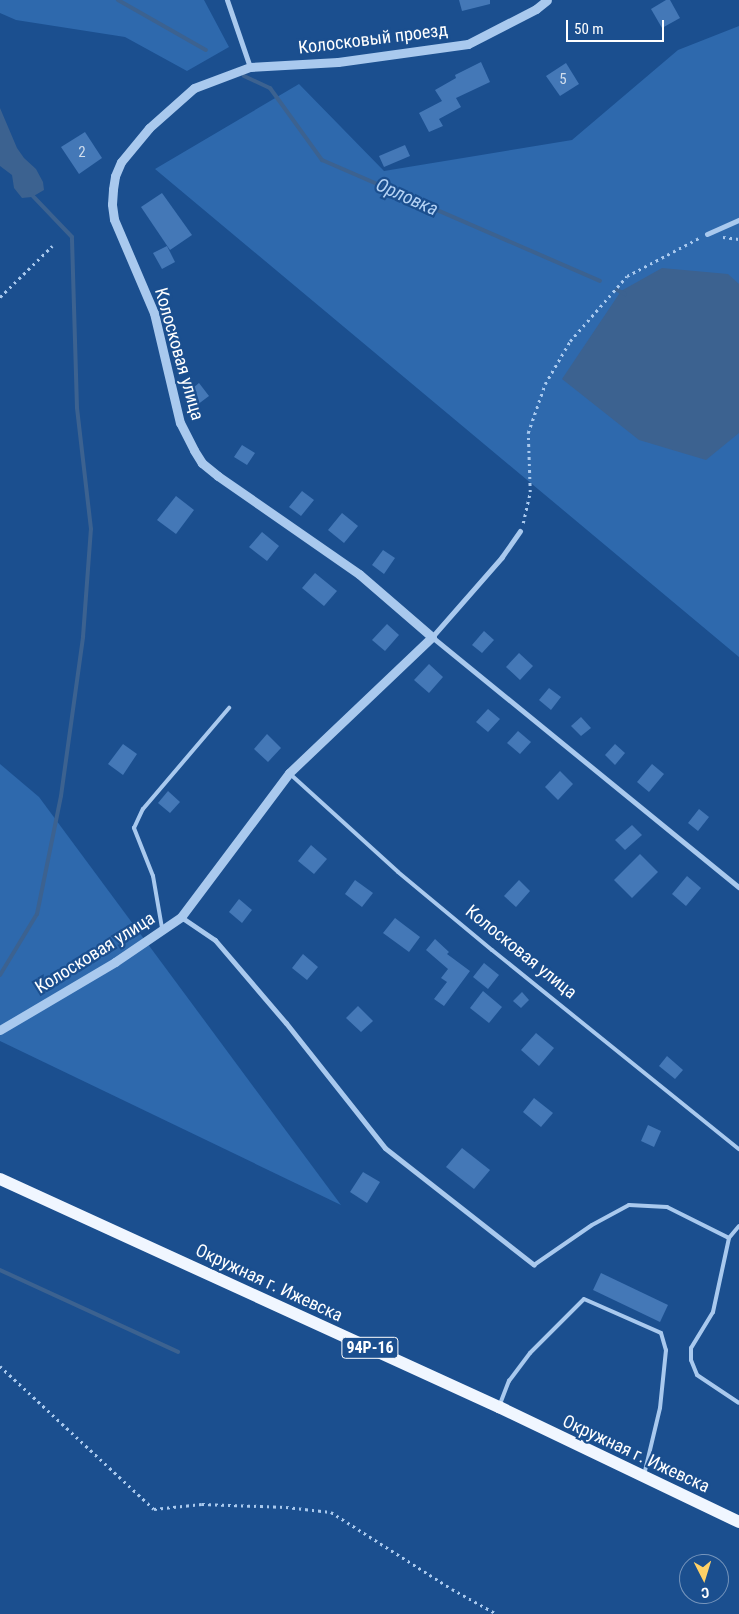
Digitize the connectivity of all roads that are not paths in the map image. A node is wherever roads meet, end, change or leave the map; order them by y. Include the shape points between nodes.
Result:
1 (228, 0) edge
2 (547, 0) edge
3 (250, 67) junction
4 (194, 88) joint
5 (739, 220) edge
6 (706, 234) road end
7 (520, 532) road end
8 (432, 637) junction
9 (229, 708) dead end
10 (289, 773) junction
11 (739, 887) edge
12 (181, 917) junction
13 (163, 930) junction
14 (0, 1030) edge
15 (739, 1149) edge
16 (0, 1179) edge
17 (739, 1226) edge
18 (729, 1238) junction
19 (534, 1264) joint
20 (739, 1403) edge
21 (499, 1407) junction
22 (643, 1477) junction
23 (739, 1522) edge

1 - 3 street
2 - 3 street, Колосковый проезд via 536,9 468,44 338,62
3 - 4 street, Колосковый проезд
4 - 8 street, Колосковая улица via 149,128 121,162 115,176 112,204 120,235 154,314 180,423 202,463 359,574
5 - 6 street
7 - 8 street
8 - 10 street, Колосковая улица
8 - 11 street, Колосковая улица
9 - 13 lane via 143,809 134,828 153,876
10 - 12 street, Колосковая улица
10 - 15 lane, Колосковая улица via 398,872
12 - 13 street, Колосковая улица
12 - 19 street via 215,940 385,1148
13 - 14 street, Колосковая улица
16 - 21 main road, Окружная г. Ижевска / 94Р-16
17 - 18 lane
18 - 19 lane via 667,1207 629,1205
18 - 20 lane via 713,1312 691,1348 691,1360 697,1375
21 - 22 main road, Окружная г. Ижевска / 94Р-16
21 - 22 lane via 509,1381 530,1353 584,1299 661,1333 666,1350 660,1408
22 - 23 main road, Окружная г. Ижевска / 94Р-16

